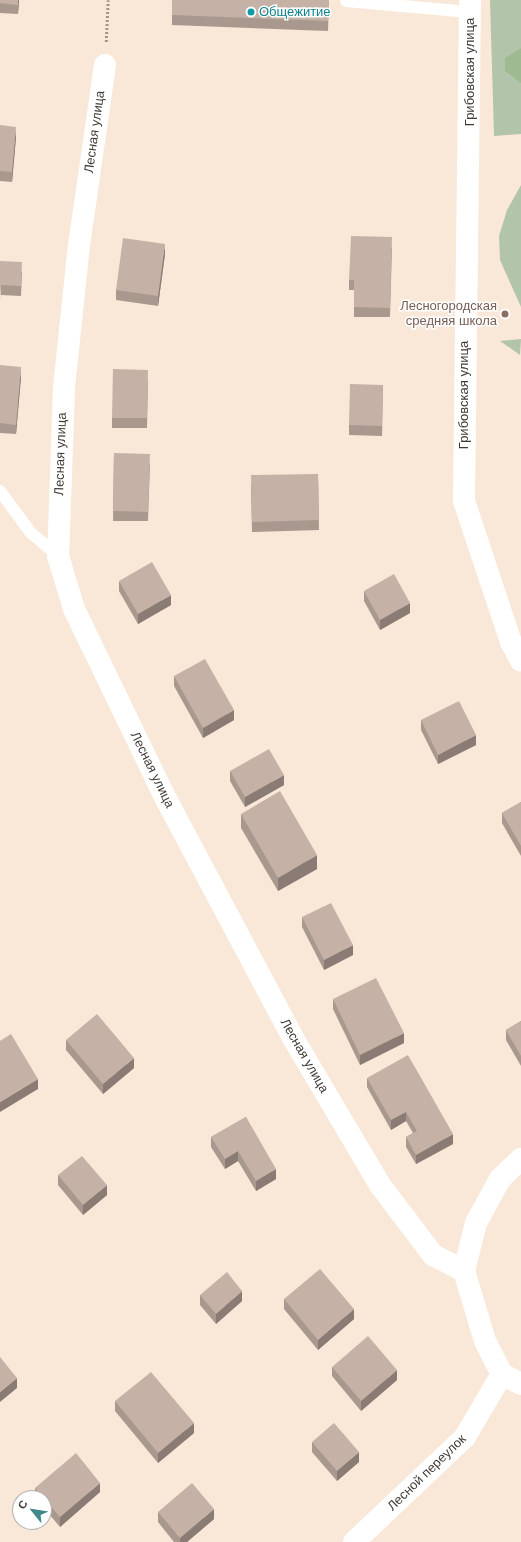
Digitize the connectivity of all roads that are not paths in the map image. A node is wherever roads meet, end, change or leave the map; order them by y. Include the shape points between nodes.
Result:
1 (346, 1) edge
2 (470, 6) edge
3 (105, 64) road end
4 (0, 491) edge
5 (58, 556) junction
6 (521, 661) edge
7 (521, 1159) edge
8 (464, 1272) junction
9 (511, 1379) edge
10 (354, 1542) edge

1 - 2 lane
2 - 6 street, Грибовская улица via 464,501 511,642
3 - 5 street, Лесная улица via 79,245 64,388
4 - 5 lane via 31,533
5 - 8 street, Лесная улица via 74,609 116,697 293,1038 380,1185 433,1255
7 - 8 street via 500,1180 476,1223
8 - 9 street via 485,1341
9 - 10 street, Лесной переулок via 465,1437

